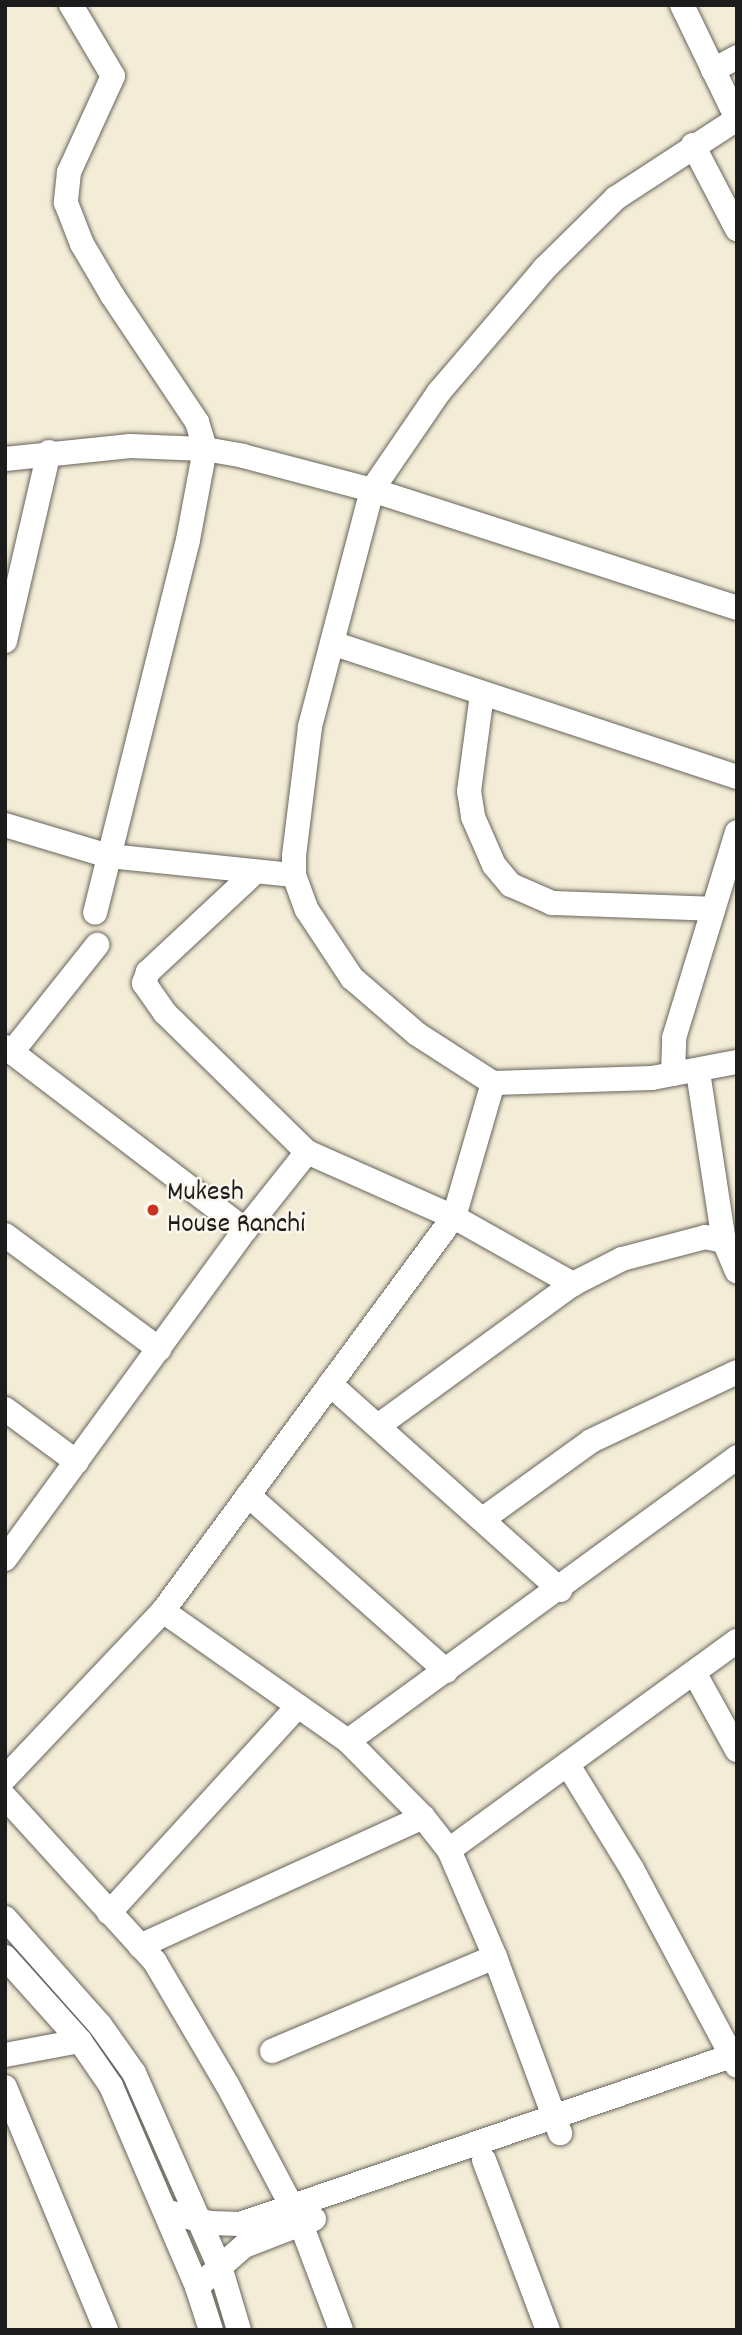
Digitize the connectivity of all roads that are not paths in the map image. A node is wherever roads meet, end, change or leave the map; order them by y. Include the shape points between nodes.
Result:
1 (71, 5) edge
2 (682, 5) edge
3 (737, 57) edge
4 (713, 69) junction
5 (737, 119) edge
6 (693, 145) junction
7 (737, 229) edge
8 (205, 449) junction
9 (49, 452) junction
10 (5, 460) edge
11 (372, 490) junction
12 (737, 608) edge
13 (5, 641) edge
14 (332, 643) junction
15 (482, 694) junction
16 (737, 777) edge
17 (6, 826) edge
18 (737, 832) edge
19 (109, 856) junction
20 (253, 874) junction
21 (294, 876) junction
22 (713, 909) junction
23 (95, 913) dead end
24 (97, 945) dead end
25 (9, 1050) edge
26 (737, 1062) edge
27 (698, 1072) junction
28 (673, 1074) junction
29 (493, 1083) junction
30 (307, 1152) junction
31 (454, 1217) junction
32 (245, 1230) junction
33 (5, 1235) edge
34 (724, 1241) junction
35 (737, 1271) edge
36 (573, 1284) junction
37 (159, 1349) junction
38 (737, 1372) edge
39 (330, 1384) junction
40 (5, 1409) edge
41 (377, 1426) junction
42 (737, 1457) edge
43 (77, 1461) junction
44 (248, 1495) junction
45 (483, 1519) junction
46 (5, 1559) edge
47 (559, 1590) junction
48 (163, 1611) junction
49 (737, 1641) edge
50 (446, 1671) junction
51 (695, 1674) junction
52 (298, 1706) junction
53 (348, 1741) junction
54 (737, 1750) edge
55 (568, 1765) junction
56 (5, 1778) edge
57 (5, 1797) edge
58 (423, 1817) junction
59 (449, 1850) junction
60 (109, 1913) junction
61 (5, 1918) edge
62 (140, 1946) junction
63 (5, 1957) edge
64 (495, 1957) junction
65 (80, 2041) junction
66 (272, 2051) dead end
67 (5, 2055) edge
68 (735, 2061) edge
69 (5, 2087) edge
70 (557, 2125) junction
71 (484, 2160) junction
72 (165, 2211) junction
73 (297, 2216) junction
74 (200, 2217) junction
75 (221, 2270) junction
76 (197, 2287) junction
77 (106, 2330) edge
78 (211, 2330) edge
79 (239, 2330) edge
80 (341, 2330) edge
81 (548, 2330) edge

1 - 8 street via 113,76 69,173 66,203 82,244 112,295 197,422
2 - 4 street
3 - 4 street
4 - 5 street
5 - 6 street
6 - 7 street
6 - 11 street via 617,198 545,268 439,393
8 - 9 street via 130,446
8 - 11 street
8 - 19 street via 183,564
9 - 10 street
9 - 13 street
11 - 12 street
11 - 14 street
14 - 15 street
14 - 21 street via 304,761 294,835
15 - 16 street
15 - 22 street via 469,791 473,817 494,865 511,885 552,903
17 - 19 street
18 - 22 street
19 - 20 street
19 - 23 street
20 - 21 street
20 - 30 street via 148,972 144,983 165,1013
21 - 29 street via 318,932 352,978 417,1034
22 - 28 street via 674,1038
24 - 25 street
25 - 32 street
26 - 27 street
27 - 28 street
27 - 34 street
28 - 29 street
29 - 31 street
30 - 31 street
30 - 32 street
31 - 36 street
31 - 39 street
32 - 37 street
33 - 37 street
34 - 35 street
34 - 36 street via 705,1237 622,1259
36 - 41 street
37 - 43 street
38 - 45 street via 591,1441
39 - 41 street
39 - 44 street
40 - 43 street
41 - 45 street
42 - 47 street
43 - 46 street
44 - 48 street
44 - 50 street
45 - 47 street
47 - 50 street
48 - 52 street
48 - 56 street
49 - 51 street
50 - 53 street
51 - 54 street
51 - 55 street
52 - 53 street
52 - 60 street
53 - 58 street
55 - 59 street
55 - 68 street via 632,1869
57 - 60 street
58 - 59 street
58 - 62 street
59 - 64 street
60 - 62 street
61 - 74 street via 100,2025 134,2073
62 - 73 street via 155,1962 227,2084
63 - 65 street
64 - 66 street
64 - 70 street
65 - 67 street
65 - 72 street via 111,2086
68 - 70 street
69 - 77 street
70 - 71 street
70 - 73 street
71 - 73 street
71 - 81 street
72 - 74 street
72 - 76 street
73 - 74 street via 240,2224 210,2223
73 - 75 street via 228,2257
73 - 80 street
74 - 75 street
75 - 76 street
75 - 79 street
76 - 78 street

